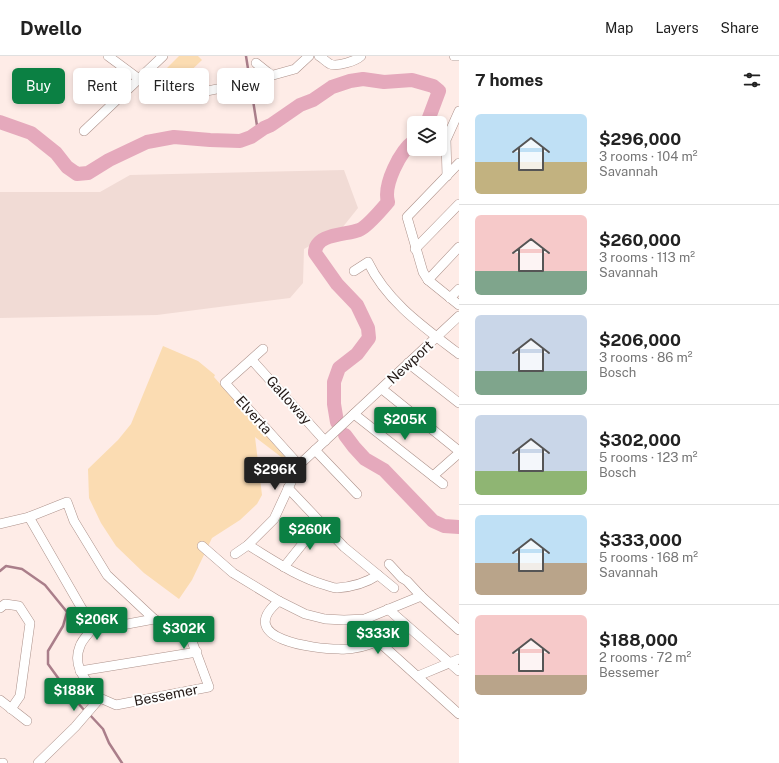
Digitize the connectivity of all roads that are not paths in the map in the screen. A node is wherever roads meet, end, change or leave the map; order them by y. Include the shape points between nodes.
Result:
1 (108, 56) edge
2 (163, 56) edge
3 (309, 56) edge
4 (319, 56) edge
5 (362, 56) edge
6 (454, 56) edge
7 (459, 56) edge
8 (256, 63) dead end
9 (150, 68) edge
10 (262, 68) edge
11 (274, 75) edge
12 (139, 79) joint
13 (459, 110) edge
14 (84, 131) dead end
15 (459, 163) edge
16 (447, 176) junction
17 (459, 204) edge
18 (459, 248) edge
19 (415, 249) junction
20 (354, 271) dead end
21 (428, 280) junction
22 (459, 289) edge
23 (450, 298) junction
24 (459, 305) edge
25 (459, 316) edge
26 (437, 337) junction
27 (263, 349) dead end
28 (459, 354) edge
29 (252, 360) junction
30 (408, 363) junction
31 (382, 389) junction
32 (459, 403) edge
33 (354, 414) junction
34 (325, 441) junction
35 (315, 450) junction
36 (459, 452) edge
37 (299, 465) junction
38 (432, 476) junction
39 (443, 484) dead end
40 (288, 488) junction
41 (357, 494) dead end
42 (29, 517) junction
43 (320, 522) junction
44 (0, 524) edge
45 (202, 546) dead end
46 (248, 546) junction
47 (235, 554) dead end
48 (389, 564) dead end
49 (284, 567) junction
50 (378, 575) junction
51 (394, 588) dead end
52 (421, 596) junction
53 (279, 601) junction
54 (0, 608) edge
55 (388, 609) junction
56 (154, 619) junction
57 (366, 619) junction
58 (93, 628) junction
59 (459, 630) edge
60 (378, 642) junction
61 (197, 652) junction
62 (459, 659) edge
63 (450, 663) junction
64 (80, 671) junction
65 (459, 671) edge
66 (418, 676) junction
67 (100, 698) junction
68 (0, 700) edge
69 (11, 708) junction
70 (459, 714) edge
71 (27, 721) dead end
72 (39, 763) edge

1 - 12 street
2 - 9 street
3 - 11 street via 295,69
4 - 5 street via 336,65
6 - 7 street
8 - 10 street
12 - 14 street
13 - 16 street via 446,140
15 - 16 street
16 - 19 street via 407,218
17 - 19 street
18 - 21 street
19 - 21 street
20 - 26 street via 368,262 403,308
21 - 23 street
22 - 23 street
23 - 24 street
25 - 26 street, Newport
26 - 28 street
26 - 30 street, Newport
27 - 29 street
29 - 34 street, Galloway
29 - 37 street, Elverta via 225,383
30 - 31 street, Newport
30 - 32 street
31 - 33 street, Newport
31 - 36 street
33 - 34 street, Newport
33 - 38 street
34 - 35 street, Newport
35 - 37 street, Newport
35 - 41 street
36 - 38 street
37 - 40 street
38 - 39 street
40 - 43 street
40 - 46 street via 274,519
42 - 44 street
42 - 56 street via 67,502 74,521 107,576
42 - 58 street
43 - 49 street
43 - 50 street via 344,547
45 - 53 street via 233,573
46 - 47 street
46 - 49 street
48 - 52 street
49 - 50 street via 318,583 336,588 361,584
50 - 51 street
52 - 55 street
52 - 59 street
53 - 57 street via 305,614 325,619
53 - 60 street via 267,614 265,623 271,634 284,640 312,647 341,649
54 - 69 street via 5,604 19,606 30,623 20,696
55 - 57 street
55 - 63 street
56 - 58 street
56 - 61 street via 190,636
57 - 60 street via 368,631
58 - 64 street via 80,644 77,661
60 - 66 street
61 - 64 street
61 - 67 street, Bessemer via 209,687 116,704
62 - 63 street
63 - 65 street
63 - 66 street
64 - 67 street
66 - 70 street
67 - 72 street
68 - 69 street
69 - 71 street

